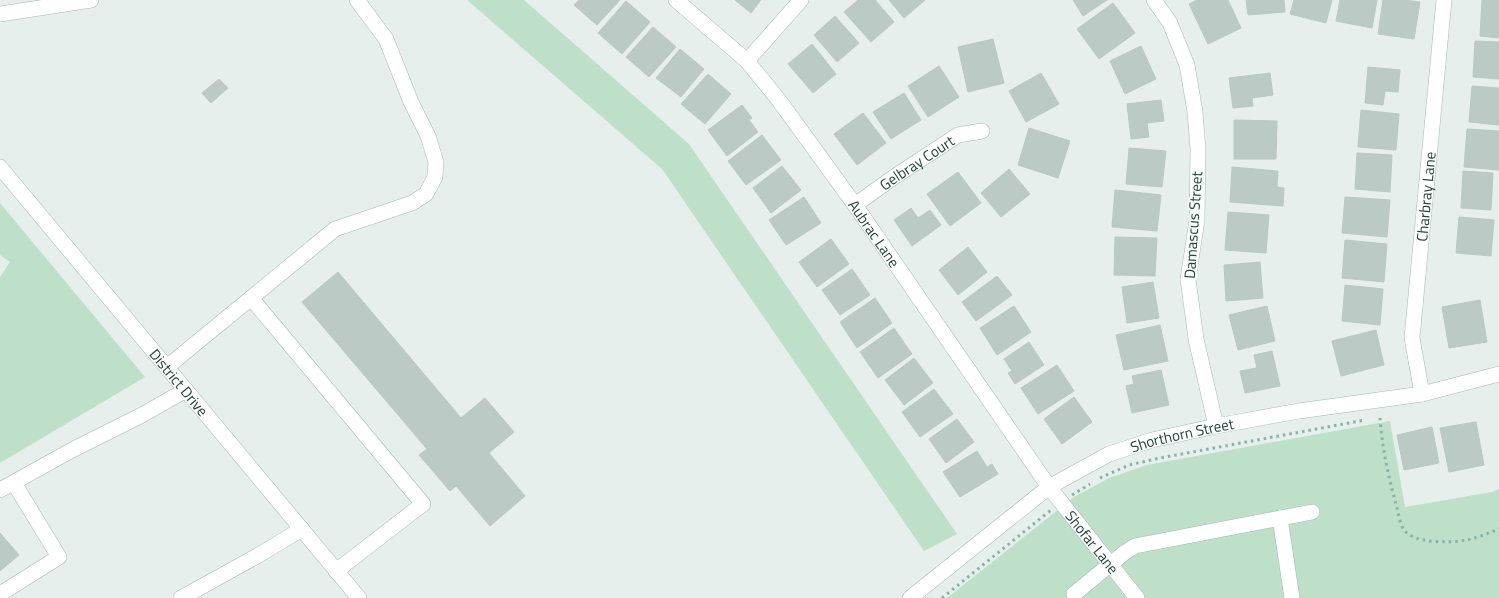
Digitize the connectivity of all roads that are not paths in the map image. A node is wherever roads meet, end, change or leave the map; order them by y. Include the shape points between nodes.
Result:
1 (91, 0) edge
2 (358, 0) edge
3 (676, 0) edge
4 (801, 0) edge
5 (1154, 0) edge
6 (1444, 0) edge
7 (0, 14) edge
8 (747, 61) junction
9 (982, 131) dead end
10 (0, 167) edge
11 (855, 205) junction
12 (250, 298) junction
13 (167, 367) junction
14 (1499, 374) edge
15 (186, 390) junction
16 (1422, 394) junction
17 (1216, 426) junction
18 (14, 483) junction
19 (1050, 487) junction
20 (0, 490) edge
21 (1312, 512) dead end
22 (1280, 518) junction
23 (302, 529) junction
24 (1111, 564) junction
25 (336, 571) junction
26 (0, 594) edge
27 (1074, 594) dead end
28 (181, 598) edge
29 (359, 598) edge
30 (910, 598) edge
31 (1137, 598) edge
32 (1292, 598) edge

1 - 7 street
2 - 12 street via 386,39 428,136 436,162 435,177 426,194 412,203 335,229
3 - 8 street, Aubrac Lane
4 - 8 street
5 - 17 street, Damascus Street via 1170,23 1187,64 1195,112 1198,149 1196,220 1188,279 1196,339
6 - 16 street, Charbray Lane via 1412,338
8 - 11 street, Aubrac Lane
9 - 11 street, Gelbray Court via 958,135
10 - 13 street, District Drive
11 - 19 street, Aubrac Lane
12 - 13 street
12 - 25 street via 423,504
13 - 15 street, District Drive
14 - 16 street, Shorthorn Street
15 - 18 street
15 - 23 street, District Drive
16 - 17 street, Shorthorn Street
17 - 19 street, Shorthorn Street via 1152,440 1109,454
18 - 20 street
18 - 26 street via 59,557
19 - 24 street, Shofar Lane
19 - 30 street, Shorthorn Street
21 - 22 street
22 - 24 street via 1135,546
22 - 32 street
23 - 25 street, District Drive
23 - 28 street
24 - 27 street
24 - 31 street, Shofar Lane
25 - 29 street, District Drive

